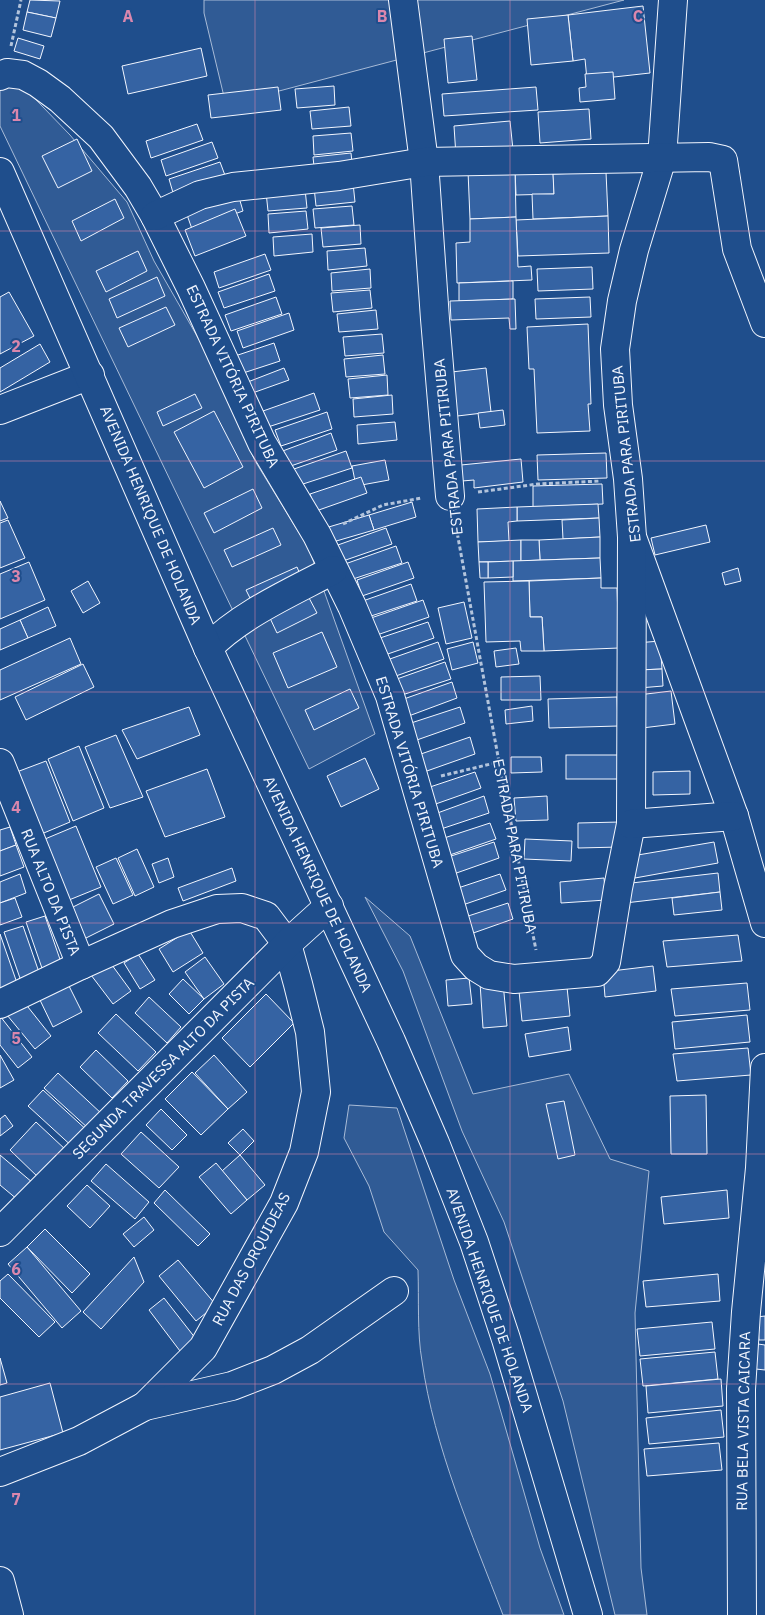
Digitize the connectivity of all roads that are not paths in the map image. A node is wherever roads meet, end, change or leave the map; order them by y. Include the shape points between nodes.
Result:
1 (403, 0) edge
2 (673, 0) edge
3 (3, 75) edge
4 (662, 158) junction
5 (424, 162) junction
6 (0, 172) edge
7 (155, 216) junction
8 (765, 323) edge
9 (90, 375) junction
10 (0, 410) edge
11 (450, 496) road end
12 (632, 537) junction
13 (334, 570) junction
14 (208, 648) junction
15 (0, 764) edge
16 (734, 816) junction
17 (631, 824) junction
18 (329, 906) junction
19 (765, 923) edge
20 (286, 944) junction
21 (81, 965) junction
22 (0, 1004) edge
23 (765, 1068) edge
24 (762, 1168) edge
25 (0, 1232) edge
26 (759, 1241) edge
27 (394, 1291) dead end
28 (753, 1388) edge
29 (145, 1406) junction
30 (0, 1472) edge
31 (0, 1581) edge
32 (9, 1615) edge
33 (588, 1615) edge
34 (742, 1615) edge

1 - 5 street, ESTRADA PARA PITIRUBA
2 - 4 street, ESTRADA PARA PIRITUBA
3 - 7 street, ESTRADA VITÓRIA PIRITUBA via 23,75 38,83 101,137
4 - 5 street
4 - 8 street via 709,157 723,160 737,249
4 - 12 street, ESTRADA PARA PIRITUBA via 634,250 615,349
5 - 7 street via 339,176 233,186 200,195
5 - 11 street, ESTRADA PARA PITIRUBA
6 - 9 street, AVENIDA HENRIQUE DE HOLANDA
7 - 13 street, ESTRADA VITÓRIA PIRITUBA via 262,443
9 - 10 street
9 - 14 street, AVENIDA HENRIQUE DE HOLANDA
12 - 16 street, ESTRADA PARA PIRITUBA
12 - 17 street, ESTRADA VITÓRIA PIRITUBA
13 - 14 street via 241,621
13 - 17 street, ESTRADA VITÓRIA PIRITUBA via 390,696 465,955 476,967 489,974 514,979 597,972 606,962
14 - 18 street, AVENIDA HENRIQUE DE HOLANDA
15 - 21 street, RUA ALTO DA PISTA
16 - 17 street
16 - 19 street, ESTRADA PARA PIRITUBA
18 - 20 street, SEGUNDA TRAVESSA ALTO DA PISTA
18 - 33 street, AVENIDA HENRIQUE DE HOLANDA via 391,1041 474,1242
20 - 21 street, RUA DAS ORQUIDEAS via 266,916 242,908 217,909 172,924
20 - 25 street, SEGUNDA TRAVESSA ALTO DA PISTA
20 - 29 street, RUA DAS ORQUIDEAS via 310,1032 316,1092 304,1152 284,1203 203,1348
21 - 22 street, RUA DAS ORQUIDEAS
23 - 24 street
24 - 26 street, RUA BELA VISTA CAICARA
26 - 28 street, RUA BELA VISTA CAICARA via 746,1312
27 - 29 street via 310,1350 273,1370 232,1386
28 - 34 street, RUA BELA VISTA CAICARA
29 - 30 street via 79,1441
31 - 32 street

